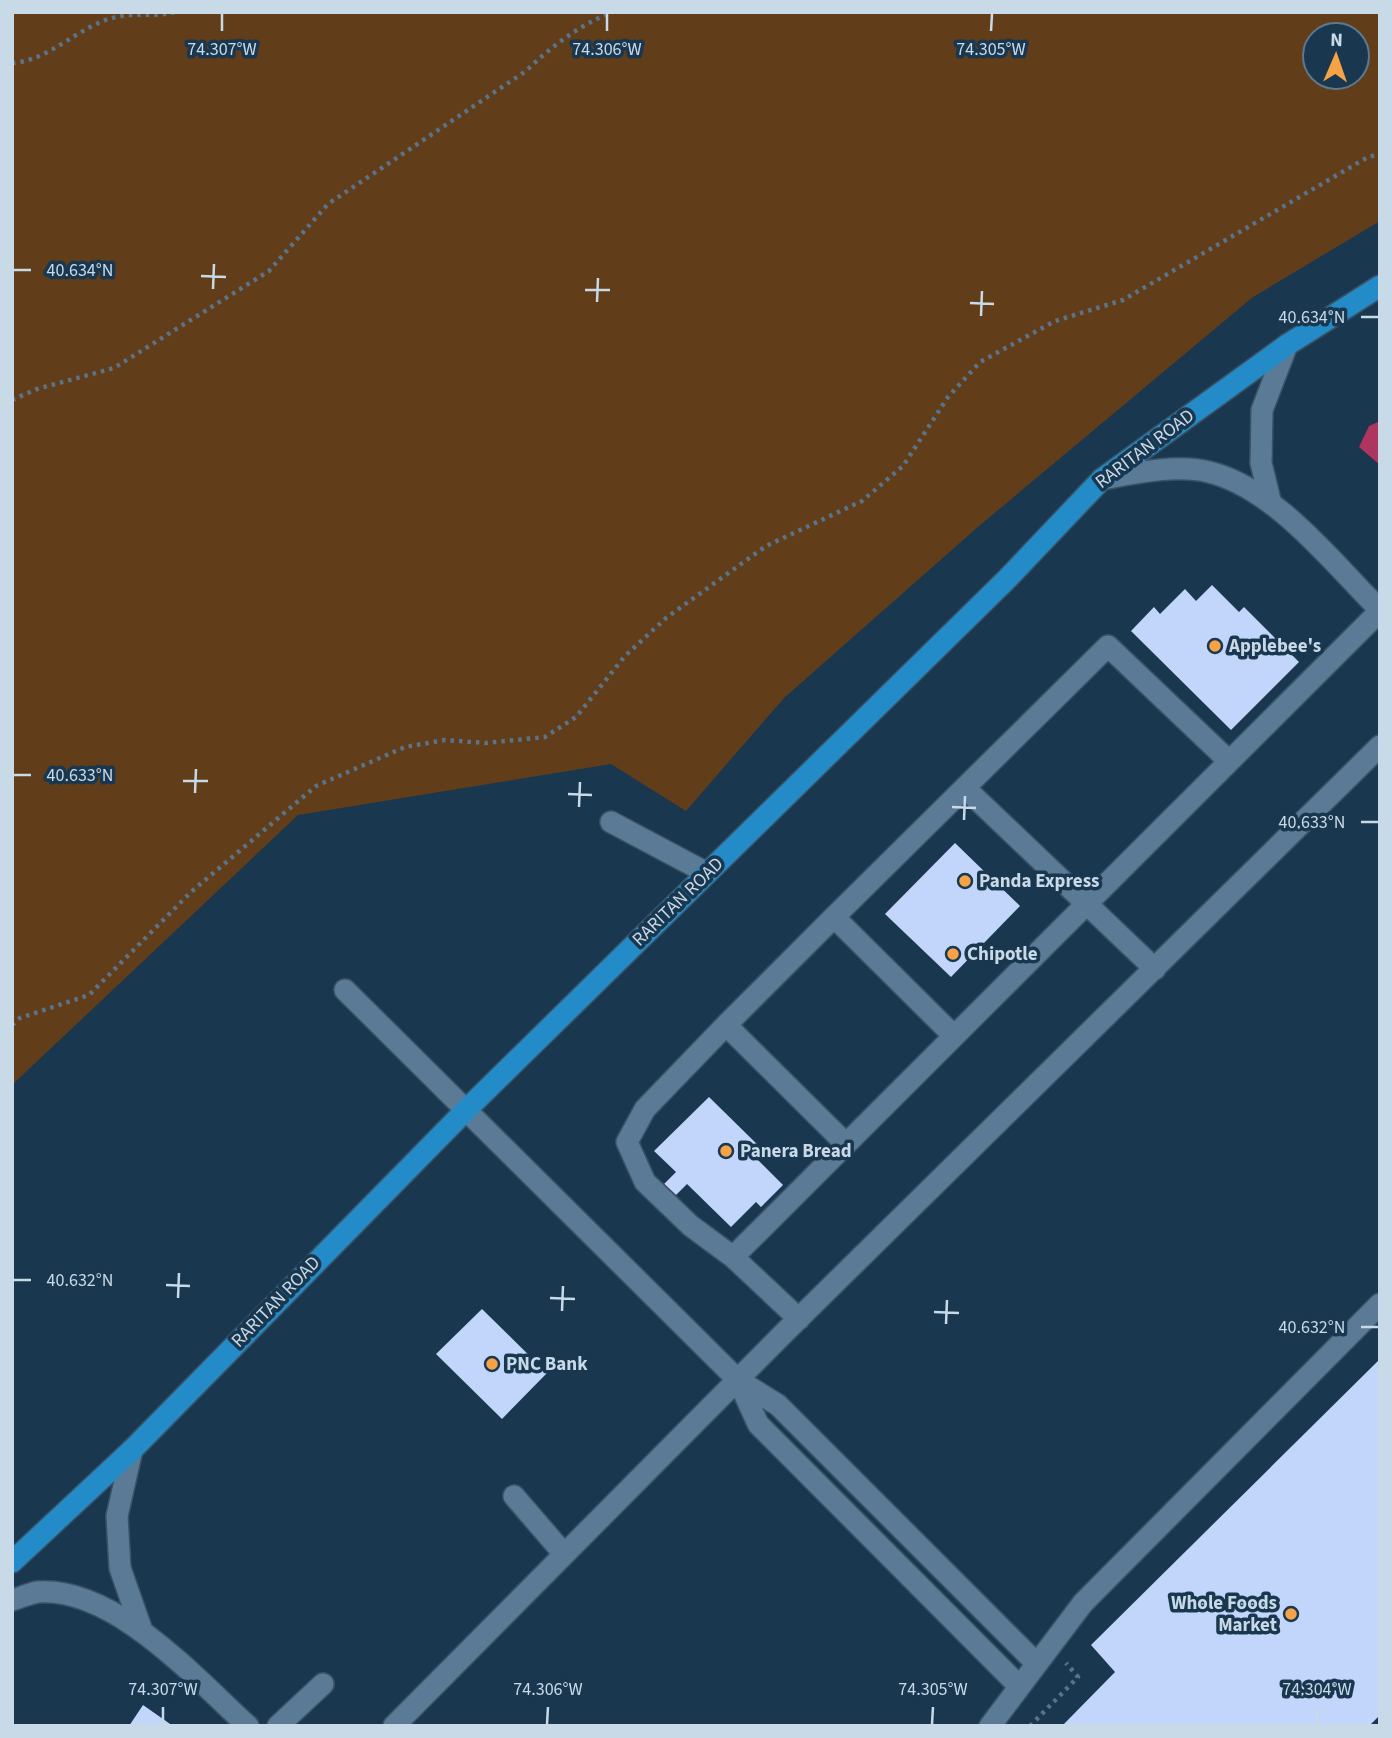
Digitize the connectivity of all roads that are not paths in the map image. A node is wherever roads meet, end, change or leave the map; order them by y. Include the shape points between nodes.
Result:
1 (1380, 286) edge
2 (1287, 345) junction
3 (1102, 479) junction
4 (1270, 500) junction
5 (1380, 610) edge
6 (1380, 746) edge
7 (1229, 761) junction
8 (966, 789) junction
9 (611, 822) dead end
10 (707, 873) junction
11 (1087, 904) junction
12 (834, 917) junction
13 (1155, 969) junction
14 (345, 990) dead end
15 (726, 1025) junction
16 (954, 1036) junction
17 (466, 1110) junction
18 (846, 1144) junction
19 (733, 1257) junction
20 (1380, 1304) edge
21 (799, 1319) junction
22 (738, 1380) junction
23 (132, 1450) junction
24 (514, 1496) dead end
25 (564, 1554) junction
26 (12, 1562) edge
27 (12, 1600) edge
28 (141, 1628) junction
29 (1036, 1663) junction
30 (323, 1684) dead end
31 (1019, 1686) junction
32 (247, 1726) edge
33 (278, 1726) edge
34 (394, 1726) edge
35 (990, 1726) edge

1 - 2 main road, RARITAN ROAD
2 - 3 main road, RARITAN ROAD
2 - 4 lane via 1262,410 1261,463
3 - 4 lane via 1159,470 1209,472
3 - 10 main road, RARITAN ROAD via 1008,578
4 - 5 lane
5 - 7 lane
6 - 13 lane
7 - 8 lane via 1108,646
7 - 11 lane
8 - 11 lane
8 - 12 lane
9 - 10 lane
10 - 17 main road, RARITAN ROAD
11 - 13 lane
11 - 16 lane
12 - 15 lane
12 - 16 lane
13 - 21 lane
14 - 17 lane
15 - 18 lane
15 - 19 lane via 645,1109 627,1142 645,1182 691,1226
16 - 18 lane
17 - 22 lane
17 - 23 main road, RARITAN ROAD
18 - 19 lane
19 - 21 lane
20 - 29 lane via 1083,1603
21 - 22 lane
22 - 25 lane
22 - 29 lane via 778,1405
22 - 31 lane via 758,1424
23 - 26 main road, RARITAN ROAD
23 - 28 lane via 117,1516 120,1567
24 - 25 lane
25 - 34 lane
27 - 28 lane via 38,1592 84,1600
28 - 32 lane
29 - 31 lane
30 - 33 lane
31 - 35 lane

